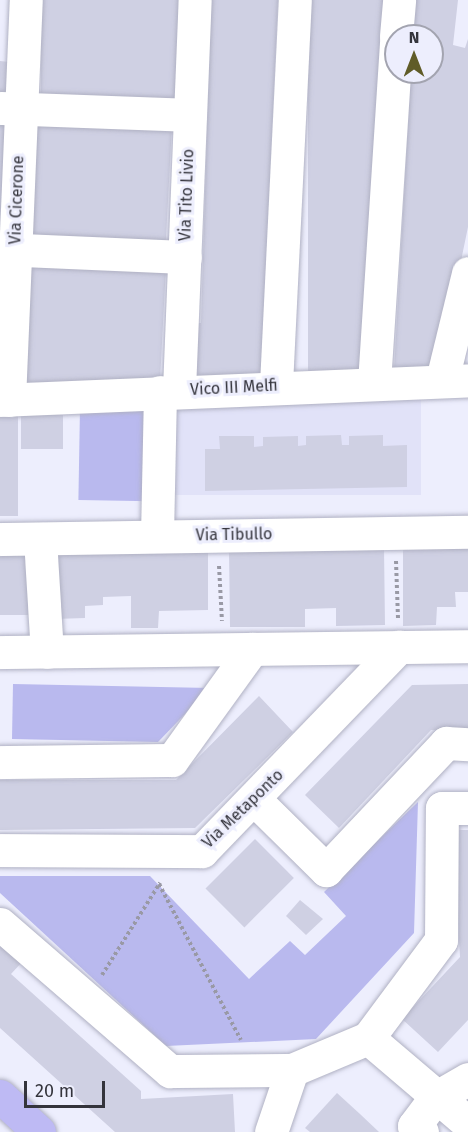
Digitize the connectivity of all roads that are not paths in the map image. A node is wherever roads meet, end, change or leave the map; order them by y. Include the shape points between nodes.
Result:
1 (26, 0) edge
2 (195, 0) edge
3 (295, 0) edge
4 (399, 0) edge
5 (397, 24) edge
6 (393, 84) edge
7 (10, 108) edge
8 (190, 115) junction
9 (8, 250) edge
10 (186, 257) junction
11 (468, 273) edge
12 (455, 380) edge
13 (374, 383) junction
14 (276, 385) junction
15 (170, 391) junction
16 (5, 400) edge
17 (468, 532) edge
18 (157, 536) junction
19 (0, 539) edge
20 (40, 539) junction
21 (468, 646) edge
22 (399, 647) junction
23 (237, 649) junction
24 (0, 652) edge
25 (47, 652) junction
26 (468, 744) edge
27 (0, 762) edge
28 (255, 800) junction
29 (468, 808) edge
30 (0, 850) edge
31 (0, 924) edge
32 (368, 1038) junction
33 (292, 1070) junction
34 (468, 1079) edge
35 (435, 1098) junction
36 (4, 1109) edge
37 (468, 1123) edge
38 (39, 1132) edge
39 (271, 1132) edge
40 (422, 1132) edge

1 - 7 street, Via Cicerone
2 - 8 street, Via Tito Livio
3 - 14 street
4 - 5 street
6 - 13 street
7 - 8 street
7 - 9 street, Via Cicerone
8 - 10 street, Via Tito Livio
9 - 10 street
9 - 16 street, Via Cicerone
10 - 15 street, Via Tito Livio
11 - 12 street
12 - 13 street, Vico III Melfi
13 - 14 street, Vico III Melfi
14 - 15 street, Vico III Melfi
15 - 16 street, Vico III Melfi
15 - 18 street, Via Tito Livio
17 - 18 street, Via Tibullo
18 - 20 street, Via Tibullo
19 - 20 street, Via Tibullo
20 - 25 street
21 - 22 street
22 - 23 street
22 - 28 street, Via Metaponto
23 - 25 street
23 - 27 street via 172,760
24 - 25 street
26 - 28 street via 446,743 326,870
28 - 30 street, Via Metaponto via 202,851
29 - 32 street via 442,808 441,940
31 - 33 street via 170,1071
32 - 33 street
32 - 35 street
33 - 39 street
34 - 35 street
35 - 37 street
35 - 40 street via 414,1126
36 - 38 main road

